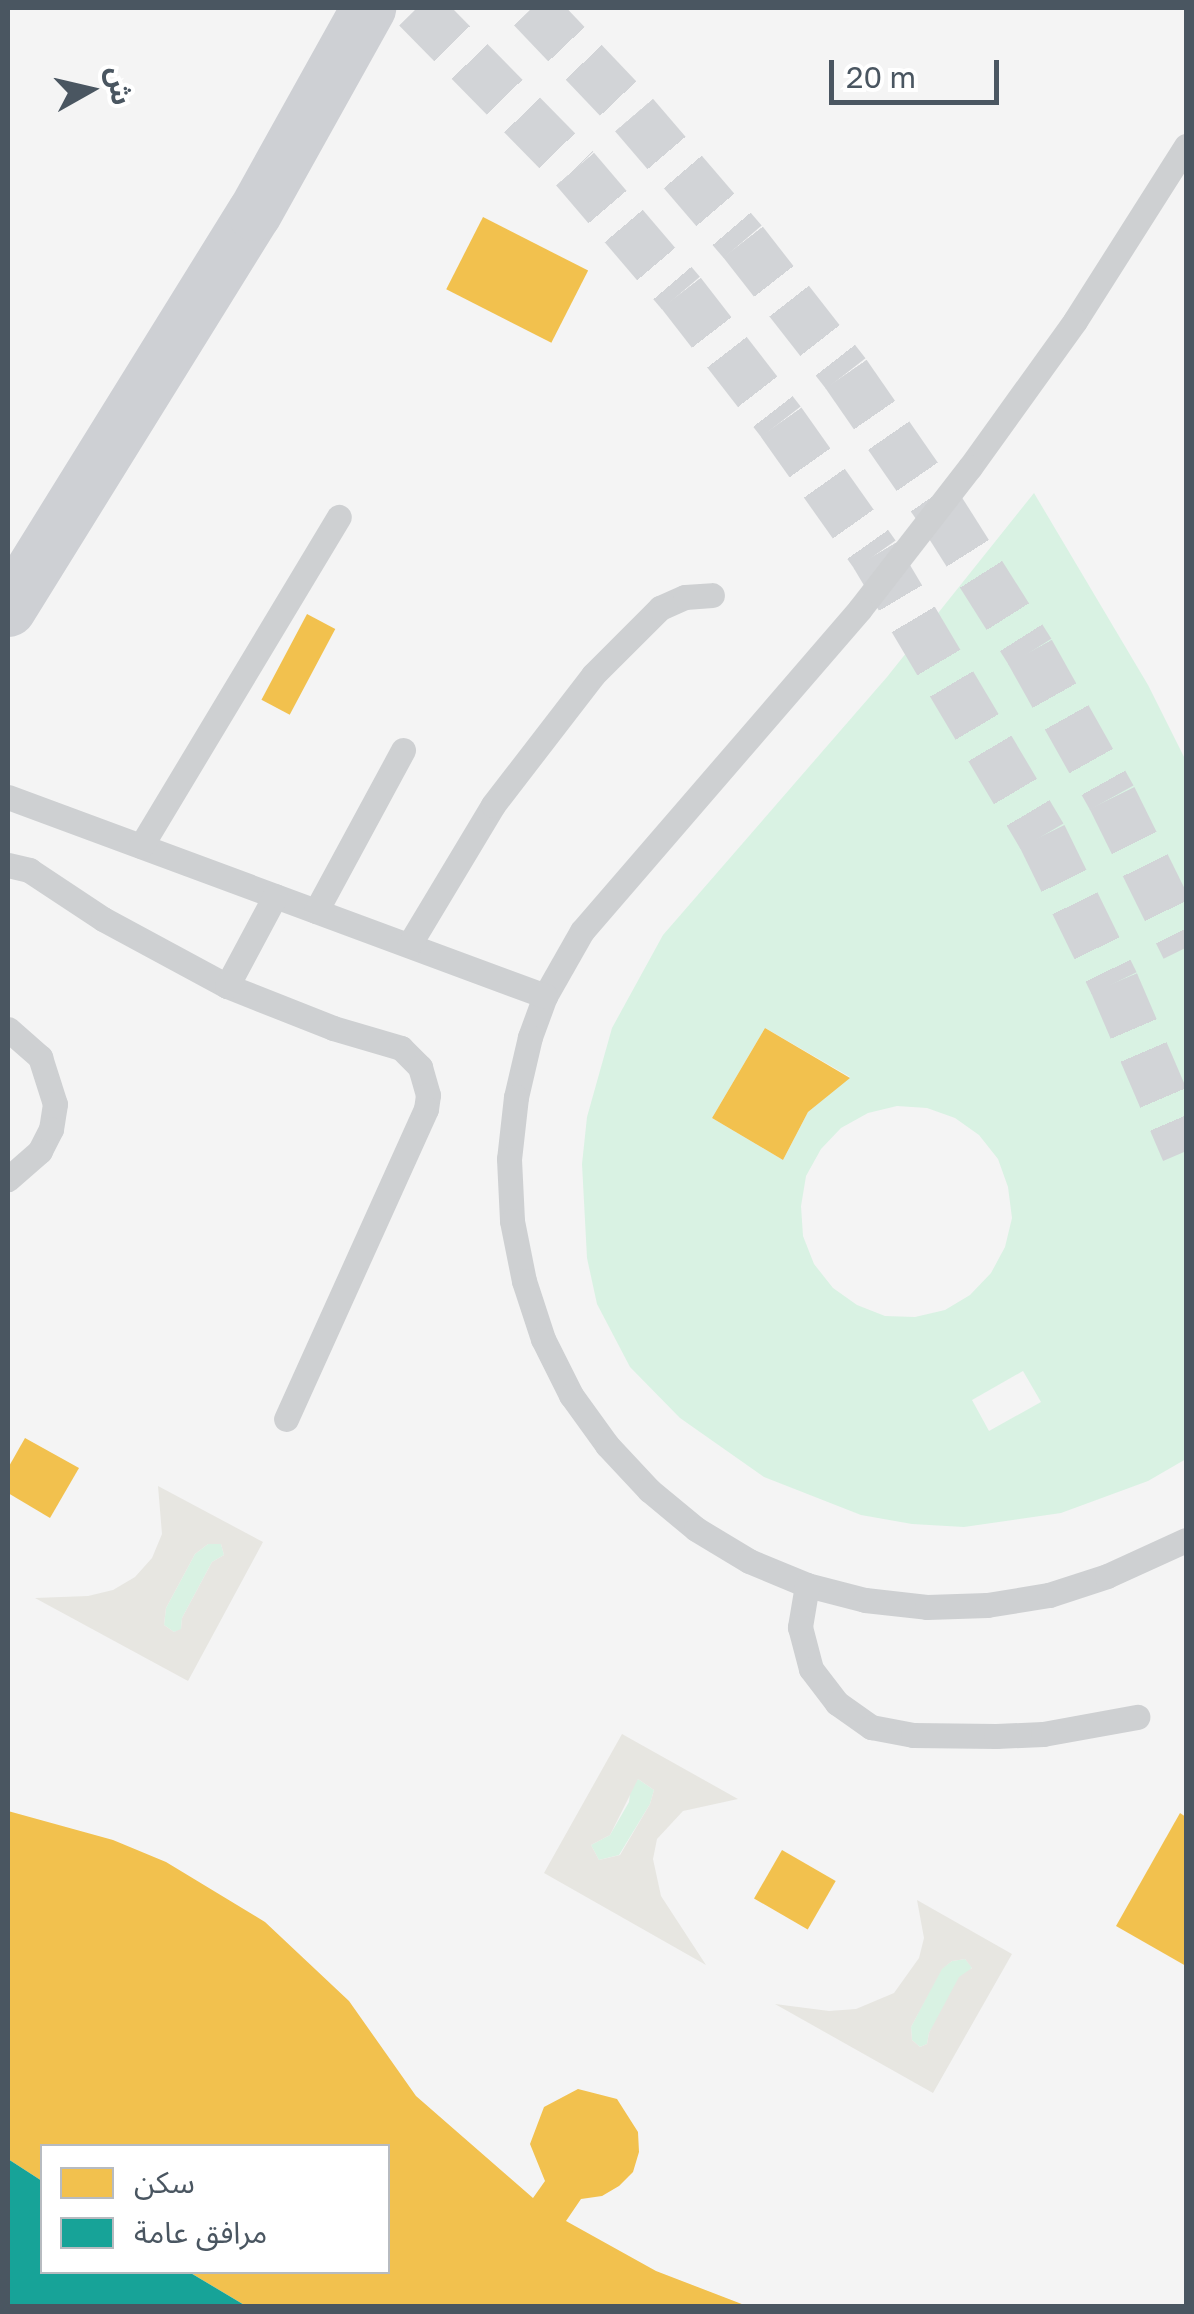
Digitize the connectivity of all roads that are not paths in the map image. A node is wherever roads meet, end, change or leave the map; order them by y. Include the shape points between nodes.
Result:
1 (368, 8) edge
2 (1186, 146) edge
3 (339, 518) dead end
4 (712, 595) dead end
5 (8, 609) edge
6 (403, 750) dead end
7 (8, 796) edge
8 (141, 846) junction
9 (8, 865) edge
10 (275, 896) junction
11 (316, 911) junction
12 (409, 945) junction
13 (228, 986) junction
14 (545, 996) junction
15 (8, 1029) edge
16 (8, 1179) edge
17 (286, 1419) dead end
18 (1186, 1540) edge
19 (807, 1585) junction
20 (1137, 1718) dead end

1 - 5 main road via 254,213
2 - 14 lane via 1075,320 970,467 848,622 628,872 582,930
3 - 8 lane
4 - 12 lane via 660,608 594,676 493,805
6 - 11 lane
7 - 8 lane
8 - 10 lane
9 - 13 lane via 29,870 118,928
10 - 11 lane
10 - 13 lane
11 - 12 lane
12 - 14 lane
13 - 17 lane via 400,1048 420,1067 428,1095
14 - 19 lane via 516,1097 509,1159 512,1220 543,1339 580,1408 649,1490 749,1561
15 - 16 lane via 40,1057 55,1104 40,1151
18 - 19 lane via 1107,1576 987,1605 896,1604
19 - 20 lane via 800,1627 811,1669 837,1704 872,1727 996,1736

